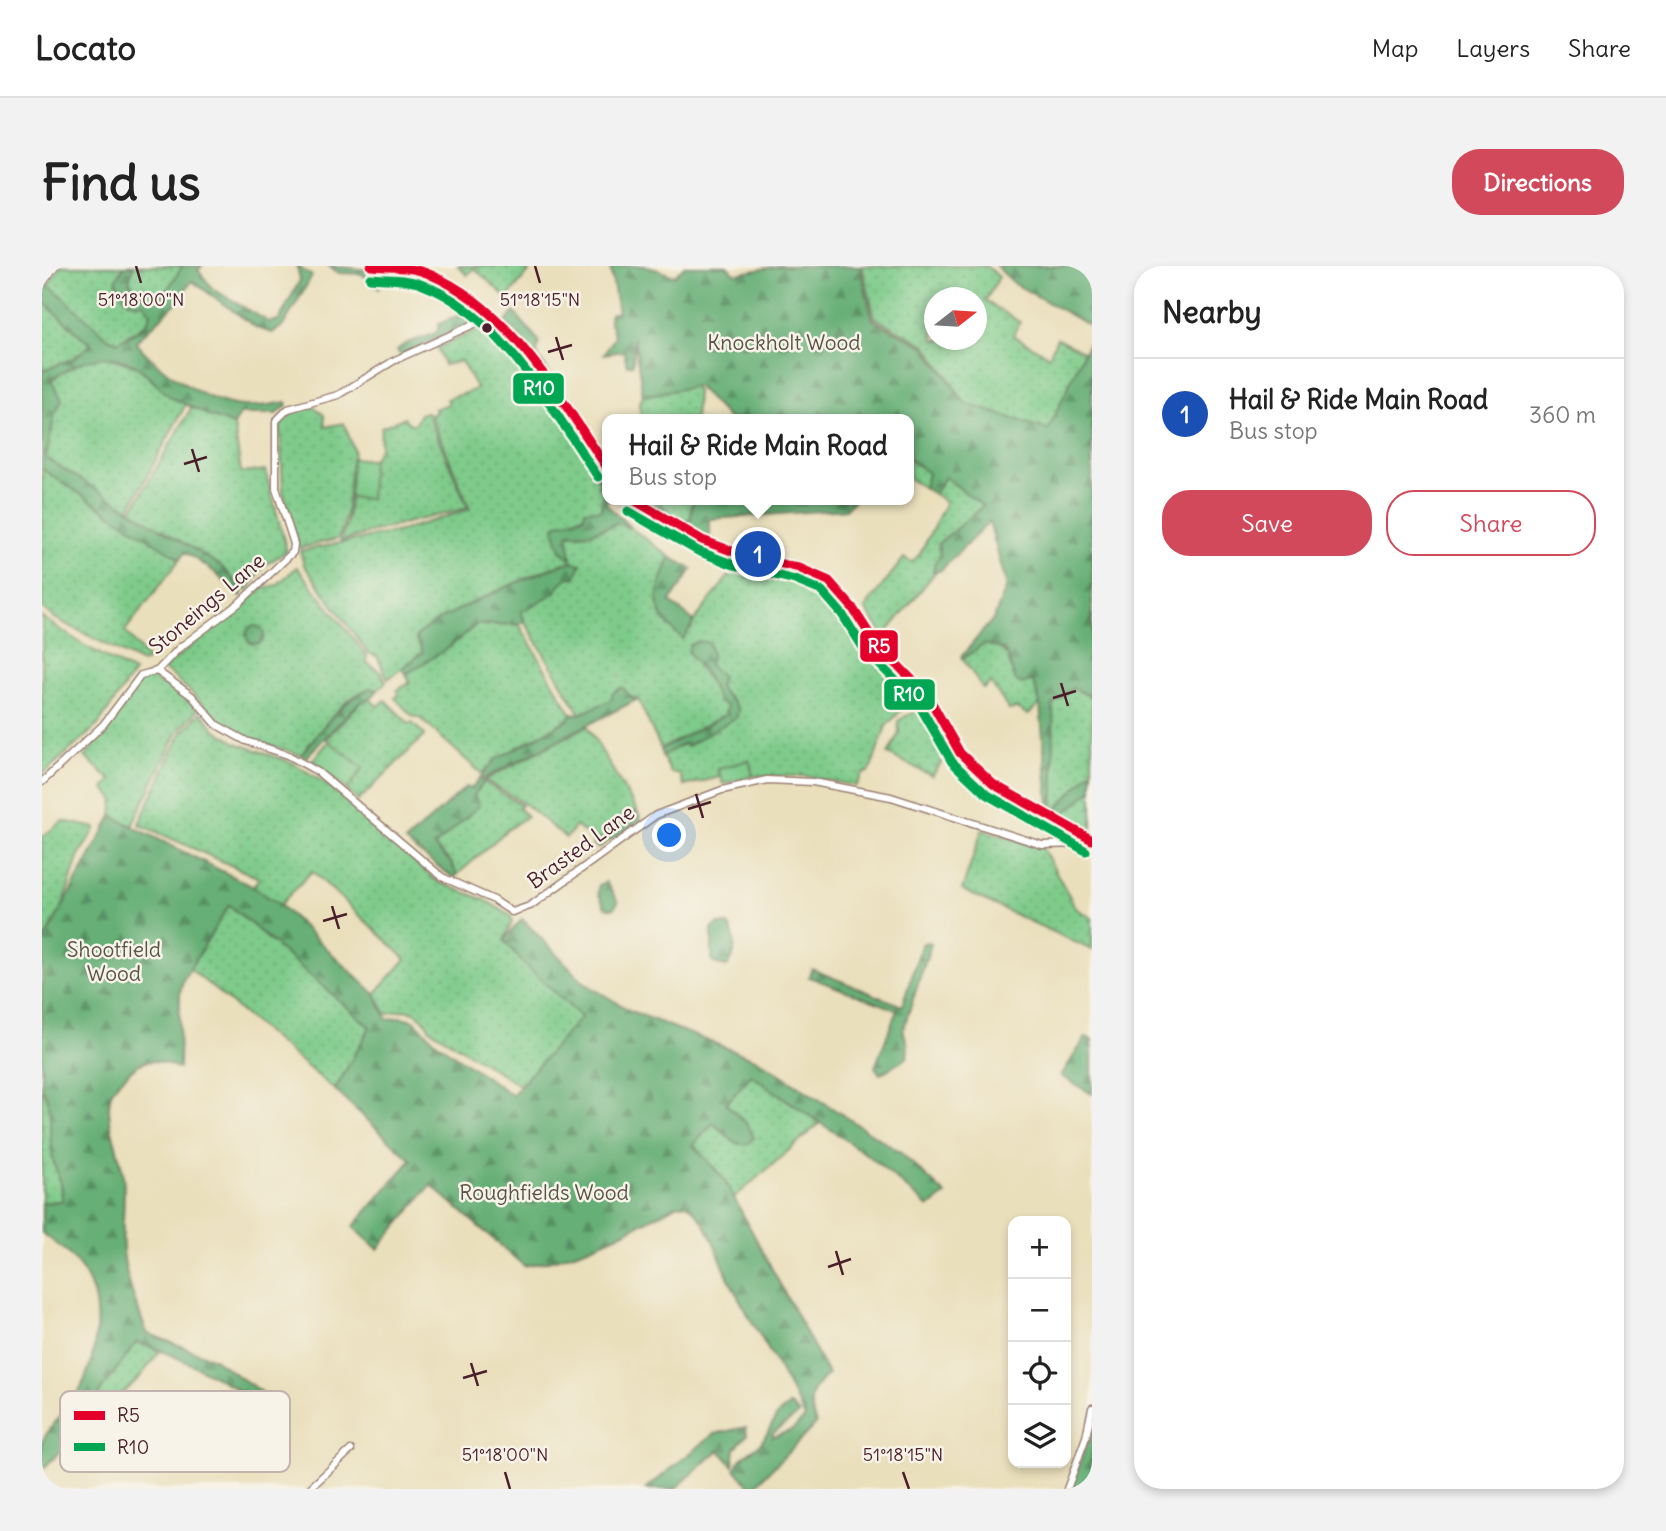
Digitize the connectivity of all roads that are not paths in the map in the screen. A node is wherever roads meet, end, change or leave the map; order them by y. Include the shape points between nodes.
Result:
1 (54, 266) edge
2 (371, 266) edge
3 (435, 266) edge
4 (427, 272) junction
5 (42, 284) edge
6 (492, 316) junction
7 (602, 463) edge
8 (642, 505) edge
9 (157, 671) junction
10 (42, 782) edge
11 (1091, 840) edge
12 (1092, 1408) edge
13 (351, 1450) dead end
14 (309, 1489) edge
15 (1067, 1489) edge

1 - 5 street
2 - 4 street
3 - 4 street
4 - 6 street via 453,285
6 - 7 street via 510,332
6 - 9 street, Stoneings Lane via 395,360 338,395 288,409 279,416 276,488 293,552
8 - 11 street via 702,540 829,581 874,641 928,696 960,753 993,784
9 - 10 street, Stoneings Lane via 141,674 103,725
9 - 11 street, Brasted Lane via 192,696 217,724 318,772 442,877 512,912 530,906 656,815 722,790 767,780 813,782 891,797 1042,845
12 - 15 street
13 - 14 street

